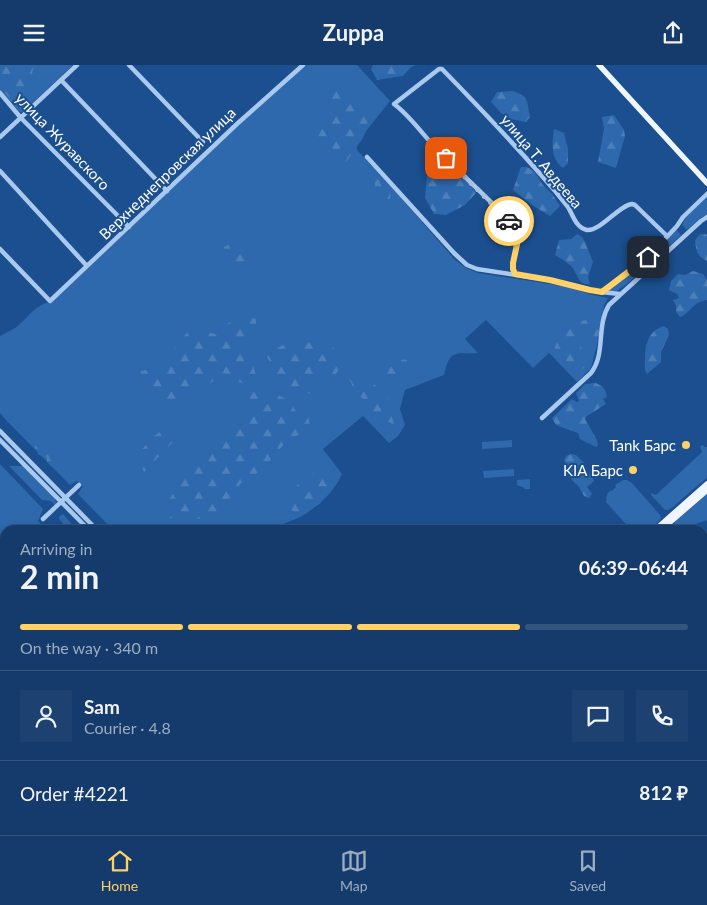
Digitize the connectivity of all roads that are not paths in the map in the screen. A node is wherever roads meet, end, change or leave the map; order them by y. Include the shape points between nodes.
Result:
1 (77, 65) edge
2 (129, 65) edge
3 (302, 65) edge
4 (599, 65) edge
5 (61, 80) junction
6 (0, 93) edge
7 (21, 118) junction
8 (0, 137) edge
9 (203, 142) dead end
10 (367, 157) dead end
11 (0, 171) edge
12 (707, 183) edge
13 (167, 191) junction
14 (707, 194) edge
15 (707, 217) edge
16 (128, 227) junction
17 (667, 236) junction
18 (0, 249) edge
19 (87, 266) junction
20 (515, 274) junction
21 (602, 292) junction
22 (620, 294) junction
23 (542, 418) dead end
24 (0, 431) edge
25 (0, 440) edge
26 (79, 485) dead end
27 (707, 485) edge
28 (707, 490) edge
29 (63, 500) junction
30 (43, 519) dead end
31 (85, 525) edge
32 (91, 525) edge
33 (662, 525) edge
34 (667, 525) edge

1 - 5 street
2 - 9 street
3 - 13 street, Верхнеднепровская улица
4 - 12 main road
5 - 7 street
5 - 13 street
6 - 7 street, улица Журавского
7 - 8 street
7 - 16 street, улица Журавского
10 - 20 street via 467,265
11 - 19 street
13 - 16 street, Верхнеднепровская улица
14 - 17 street
15 - 22 street
16 - 19 street, Верхнеднепровская улица
17 - 20 street, улица Т. Авдеева via 632,204 593,229 582,228 566,205 476,103 439,69 394,104 517,230
17 - 21 street via 648,257
18 - 19 street, Верхнеднепровская улица via 50,301
20 - 21 street
21 - 22 street
22 - 23 street via 605,311 596,367
24 - 29 street
25 - 29 street
26 - 29 street
27 - 33 main road
28 - 34 main road
29 - 30 street
29 - 31 street
29 - 32 street

